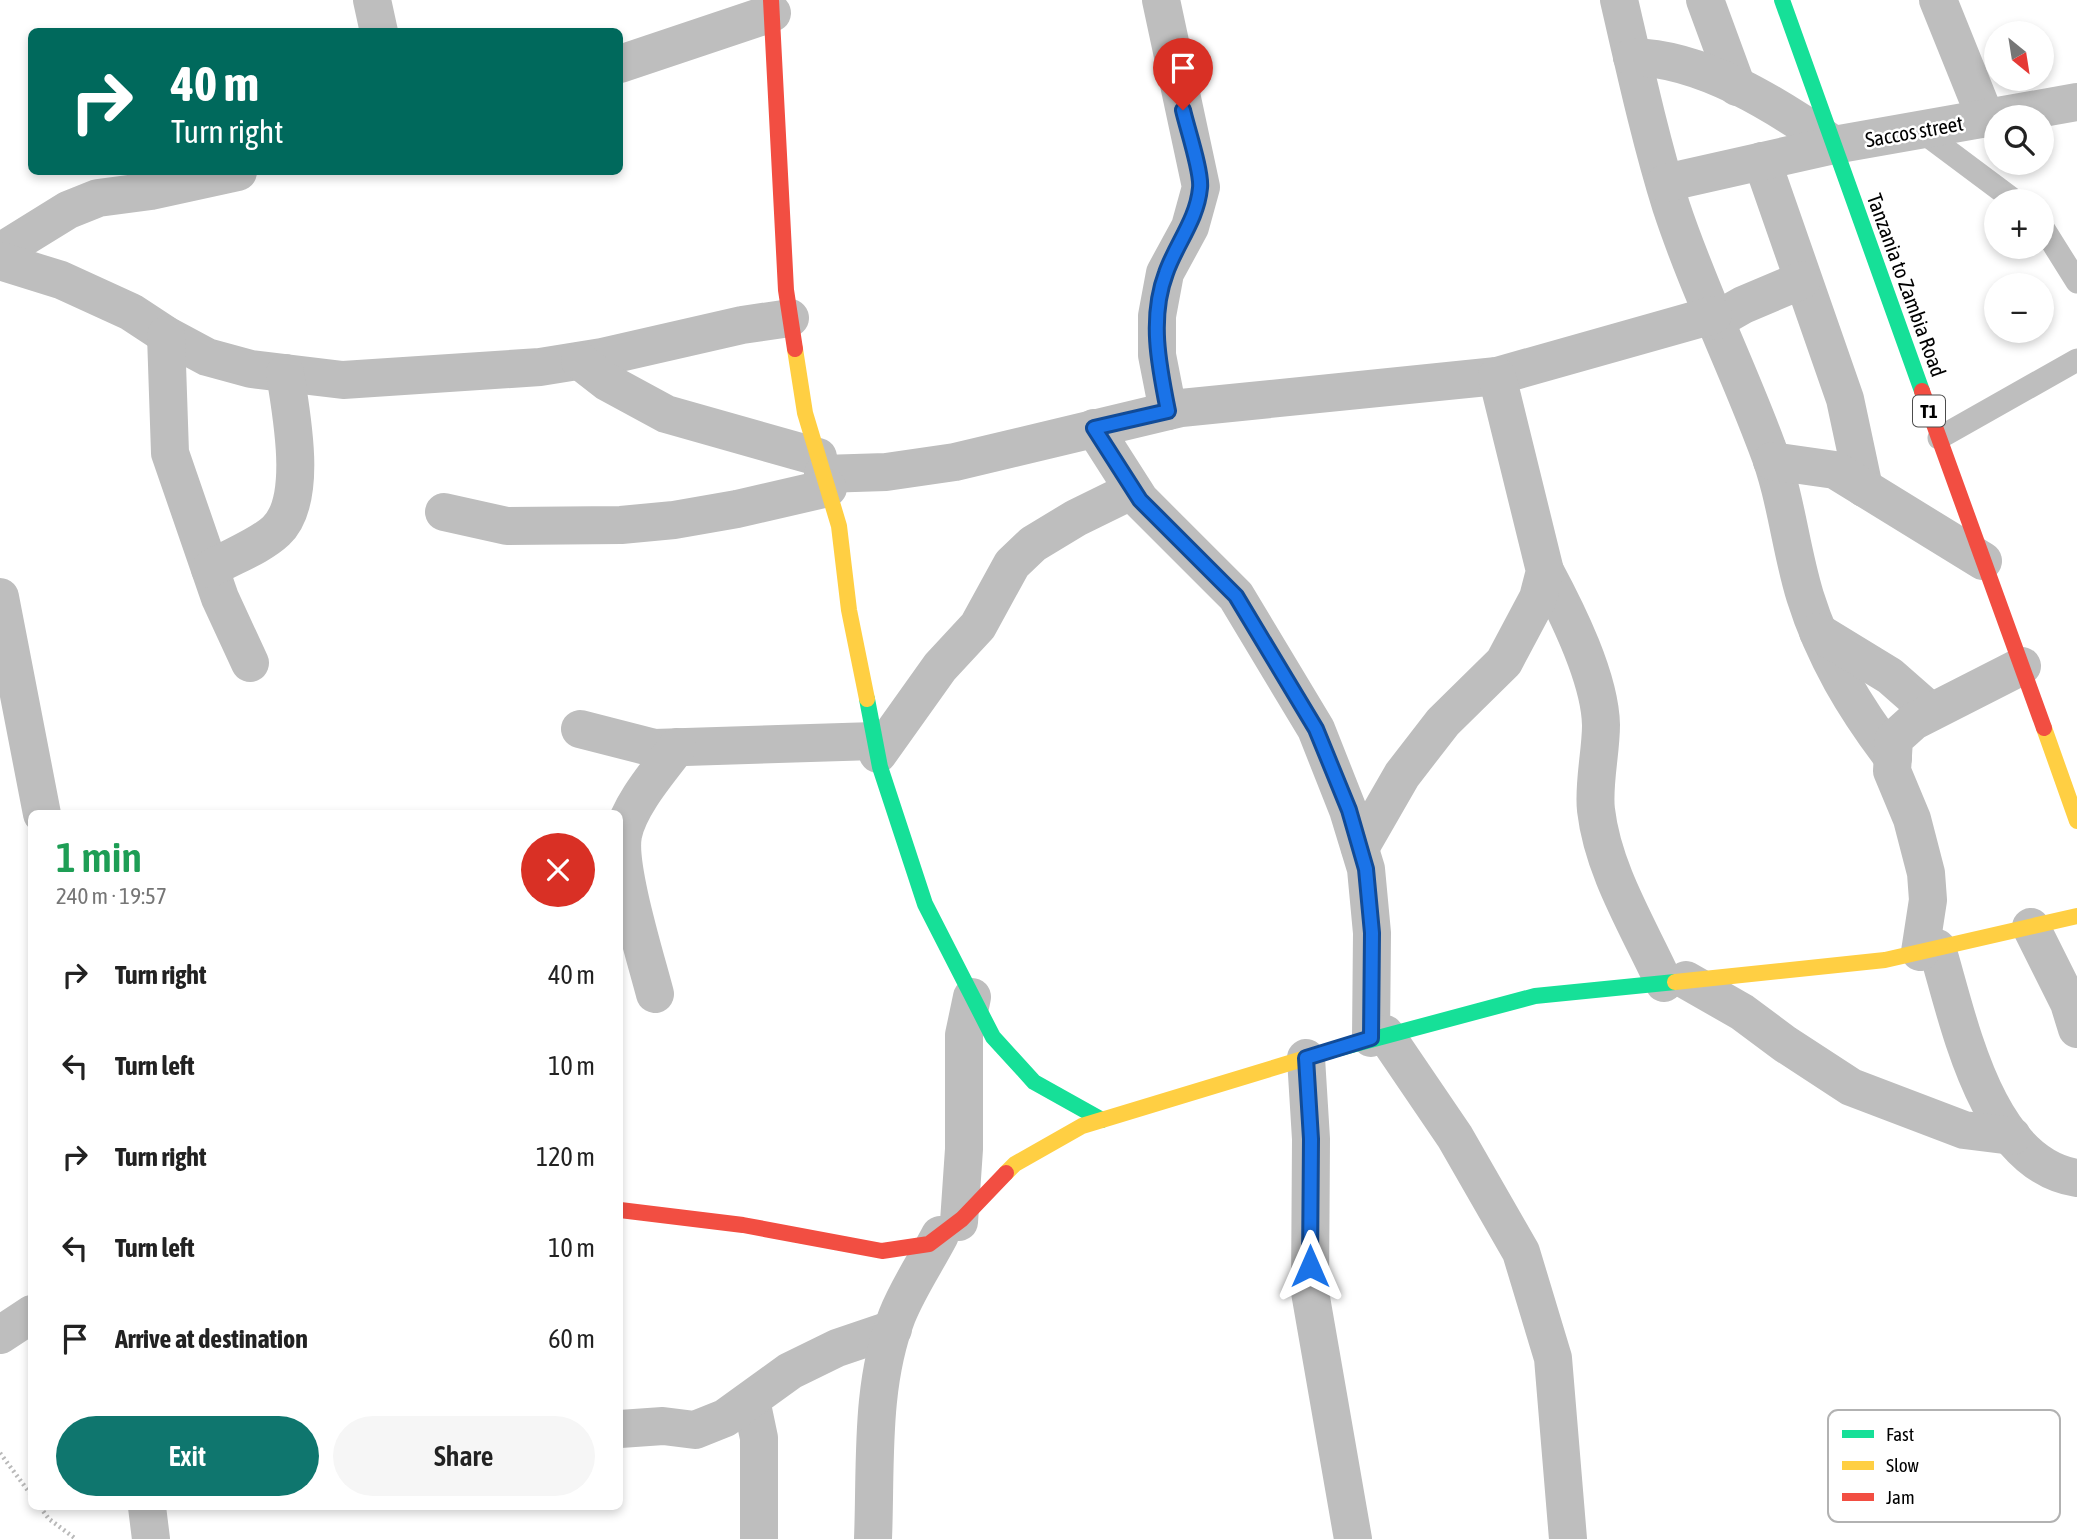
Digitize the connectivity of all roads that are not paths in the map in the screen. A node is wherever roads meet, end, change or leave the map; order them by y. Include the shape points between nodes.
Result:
1 (372, 0) edge
2 (1161, 0) edge
3 (1619, 0) edge
4 (1705, 0) edge
5 (1782, 0) edge
6 (1938, 0) edge
7 (772, 7) edge
8 (378, 28) edge
9 (1632, 57) junction
10 (623, 63) edge
11 (1737, 87) junction
12 (2077, 102) edge
13 (2054, 106) edge
14 (1984, 114) edge
15 (1984, 119) edge
16 (1920, 130) junction
17 (1834, 145) junction
18 (1762, 161) junction
19 (224, 175) edge
20 (1665, 183) junction
21 (1999, 189) edge
22 (2054, 245) edge
23 (0, 252) edge
24 (0, 261) edge
25 (1802, 280) junction
26 (2077, 282) edge
27 (790, 318) junction
28 (1714, 318) junction
29 (166, 335) junction
30 (2077, 360) edge
31 (580, 361) junction
32 (285, 373) junction
33 (1497, 376) junction
34 (1168, 411) junction
35 (1094, 428) junction
36 (1939, 438) junction
37 (1772, 461) junction
38 (823, 473) junction
39 (1864, 488) junction
40 (1133, 490) junction
41 (443, 512) dead end
42 (1983, 561) junction
43 (210, 569) junction
44 (1545, 571) junction
45 (0, 597) edge
46 (1818, 632) junction
47 (250, 663) dead end
48 (2022, 666) junction
49 (1931, 712) junction
50 (580, 729) dead end
51 (677, 747) junction
52 (876, 748) junction
53 (1893, 758) junction
54 (41, 810) edge
55 (2077, 821) edge
56 (1360, 848) junction
57 (2077, 916) edge
58 (2031, 927) junction
59 (1928, 950) junction
60 (1675, 982) junction
61 (655, 994) dead end
62 (972, 997) junction
63 (2077, 1029) edge
64 (1378, 1036) junction
65 (1306, 1058) junction
66 (1102, 1120) junction
67 (2012, 1136) junction
68 (2077, 1178) edge
69 (623, 1210) edge
70 (949, 1229) junction
71 (28, 1317) edge
72 (893, 1329) junction
73 (0, 1335) edge
74 (751, 1400) junction
75 (623, 1429) edge
76 (147, 1510) edge
77 (151, 1539) edge
78 (760, 1539) edge
79 (873, 1539) edge
80 (1353, 1539) edge
81 (1568, 1539) edge

1 - 8 street
2 - 34 street via 1201,187 1190,227 1165,273 1157,316 1157,355
3 - 9 street
4 - 11 street
5 - 17 main road, Tanzania to Zambia Road / T1
6 - 14 street
7 - 10 street
7 - 27 main road
9 - 11 street via 1675,63
9 - 20 street
11 - 17 street via 1775,104
12 - 13 street, Saccos street
15 - 16 street, Saccos street
16 - 17 street, Saccos street
16 - 21 lane
17 - 18 street, Saccos street
17 - 36 main road, Tanzania to Zambia Road / T1
18 - 20 street, Saccos street
18 - 25 street
19 - 23 street via 98,198 68,210
20 - 28 street
22 - 26 lane
24 - 29 street via 61,280 131,312
25 - 28 street
25 - 39 street via 1845,399
27 - 31 street
27 - 38 main road via 805,413
28 - 33 street
28 - 37 street
29 - 32 street via 207,357
29 - 43 street via 170,453
30 - 36 lane
31 - 32 street via 343,380
31 - 38 street via 607,382 666,414
32 - 43 street via 294,434 289,508 276,531
33 - 34 street
33 - 44 street
34 - 35 street
35 - 38 street via 955,462 886,472
35 - 40 street
36 - 42 main road, Tanzania to Zambia Road / T1
37 - 39 street via 1835,470
37 - 46 street
38 - 41 street via 724,511 621,525 507,526
38 - 52 main road via 839,526 849,610
39 - 42 street
40 - 52 street via 1032,544 1012,564 978,626
40 - 56 street via 1236,596 1316,729
42 - 48 main road, Tanzania to Zambia Road / T1
43 - 47 street
44 - 56 street via 1538,597 1504,662 1443,722 1410,764
44 - 60 street via 1586,659 1601,721 1596,808 1608,862
45 - 54 street
46 - 49 street via 1890,676
46 - 53 street via 1857,712
48 - 49 street
48 - 55 main road, Tanzania to Zambia Road / T1
49 - 53 street via 1894,739
50 - 51 street via 643,745
51 - 52 street
51 - 61 street via 645,790 623,834 623,860
52 - 62 main road via 925,904
53 - 59 street via 1892,771 1912,819 1926,873
56 - 64 street via 1366,869
57 - 58 main road
58 - 59 main road
58 - 63 street
59 - 60 main road via 1885,960
59 - 67 street via 1978,1081 1998,1121
60 - 64 main road via 1535,996
60 - 67 street via 1742,1012 1851,1087 1964,1130
62 - 66 main road via 993,1037 1034,1082
62 - 70 street via 964,1035 964,1149
64 - 65 main road
64 - 81 street via 1455,1137 1521,1252 1553,1358
65 - 66 main road
65 - 80 street via 1311,1139 1310,1292
66 - 70 main road via 1082,1126 1015,1164
67 - 68 street via 2046,1168
69 - 70 main road via 743,1225 882,1251 929,1244
70 - 72 street
71 - 73 street
72 - 74 street via 790,1370
72 - 79 street via 877,1407
74 - 75 street via 725,1418 695,1430
74 - 78 street via 759,1438
76 - 77 street

